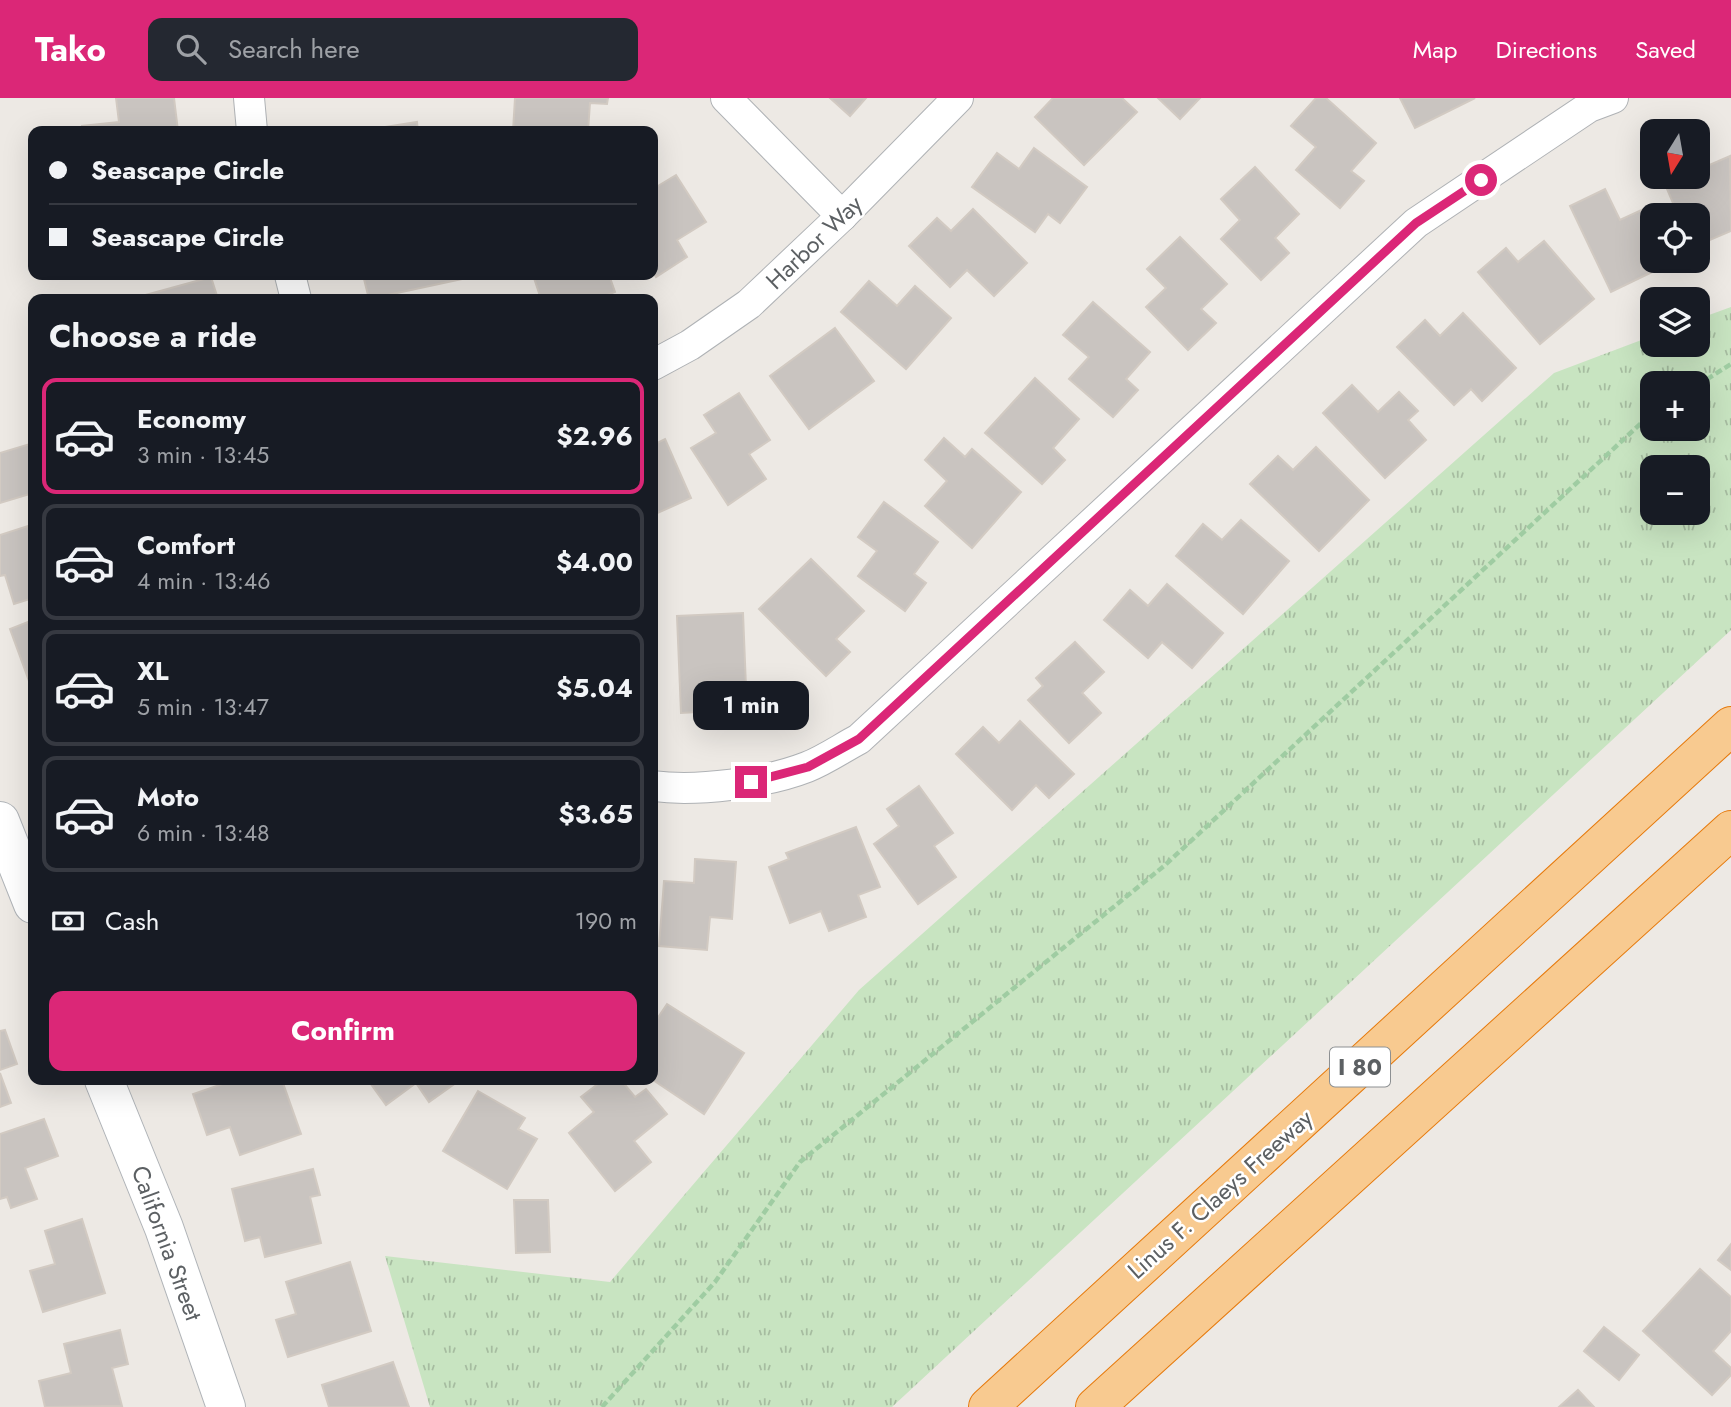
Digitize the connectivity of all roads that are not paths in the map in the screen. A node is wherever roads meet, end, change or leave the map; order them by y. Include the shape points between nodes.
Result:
1 (249, 98) edge
2 (726, 98) edge
3 (958, 98) edge
4 (1595, 101) edge
5 (252, 126) edge
6 (842, 216) junction
7 (658, 362) edge
8 (1731, 726) edge
9 (658, 787) edge
10 (0, 821) edge
11 (1731, 830) edge
12 (28, 891) edge
13 (106, 1085) edge
14 (226, 1407) edge
15 (988, 1407) edge
16 (1095, 1407) edge

1 - 5 street
2 - 6 street
3 - 6 street, Harbor Way
4 - 9 street via 1416,223 859,739 808,767 751,782
6 - 7 street, Harbor Way via 749,304
8 - 15 highway, Linus F. Claeys Freeway / I 80
10 - 12 street
11 - 16 highway
13 - 14 street, California Street via 164,1228

